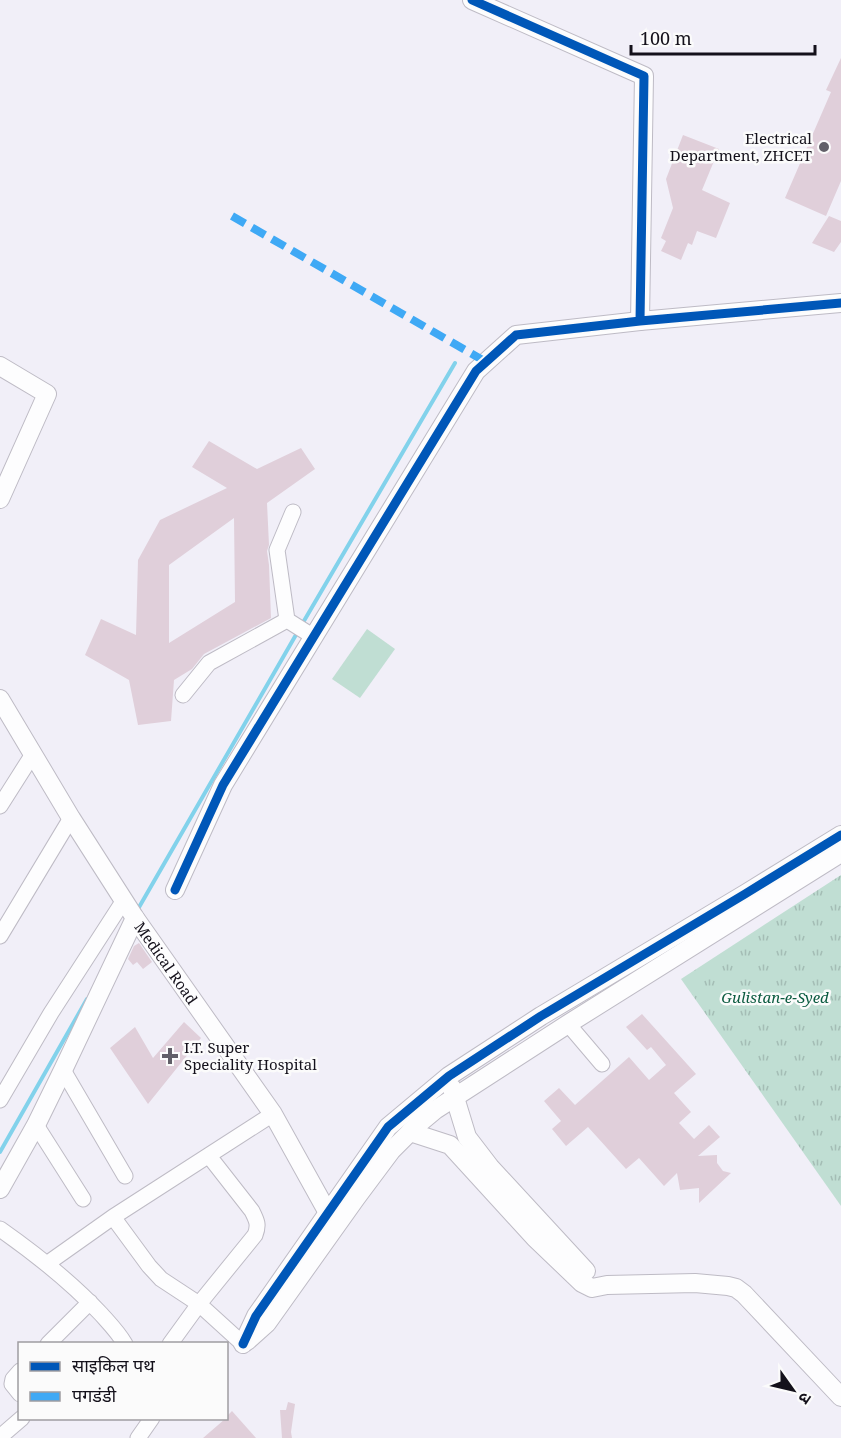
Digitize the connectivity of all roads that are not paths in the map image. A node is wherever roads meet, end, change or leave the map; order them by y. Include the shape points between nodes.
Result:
1 (472, 0) edge
2 (841, 303) edge
3 (640, 321) junction
4 (0, 366) edge
5 (0, 499) edge
6 (293, 512) dead end
7 (287, 620) junction
8 (314, 637) junction
9 (183, 695) dead end
10 (0, 699) edge
11 (33, 754) junction
12 (0, 806) edge
13 (72, 818) junction
14 (838, 846) edge
15 (175, 890) dead end
16 (123, 900) junction
17 (135, 918) junction
18 (0, 934) edge
19 (568, 1024) junction
20 (602, 1064) dead end
21 (63, 1070) junction
22 (449, 1076) junction
23 (455, 1098) junction
24 (0, 1100) edge
25 (273, 1114) junction
26 (36, 1125) junction
27 (410, 1132) junction
28 (209, 1156) junction
29 (125, 1176) dead end
30 (0, 1189) edge
31 (83, 1199) dead end
32 (114, 1217) junction
33 (333, 1219) junction
34 (0, 1228) edge
35 (48, 1263) junction
36 (607, 1285) junction
37 (90, 1302) junction
38 (199, 1304) junction
39 (50, 1342) edge
40 (124, 1342) edge
41 (171, 1342) edge
42 (243, 1344) joint
43 (18, 1373) edge
44 (18, 1392) edge
45 (841, 1397) edge
46 (21, 1420) edge
47 (151, 1420) edge
48 (0, 1437) edge
49 (138, 1438) edge

1 - 3 street via 644,76
2 - 3 street
3 - 8 street via 516,334 481,367
4 - 5 street via 47,394
6 - 7 street via 277,550
7 - 8 street
7 - 9 street via 209,663
8 - 15 street via 223,785
10 - 11 street, Medical Road
11 - 12 street
11 - 13 street, Medical Road
13 - 16 street, Medical Road
13 - 18 street
14 - 19 street
14 - 22 street via 541,1016
16 - 17 street, Medical Road
16 - 24 street
17 - 21 street
17 - 25 street, Medical Road
19 - 20 street
19 - 23 street
21 - 26 street
21 - 29 street
22 - 23 street
22 - 33 street via 388,1127
23 - 27 street
23 - 36 street via 467,1137 490,1167 588,1272
25 - 28 street
25 - 33 street, Medical Road
26 - 30 street
26 - 31 street
27 - 33 street
27 - 36 street via 450,1145 582,1283 592,1288
28 - 32 street
28 - 38 street via 252,1212 258,1227
32 - 35 street
32 - 38 street via 161,1280
33 - 42 street via 256,1316
34 - 35 street
35 - 37 street
36 - 45 street via 695,1283 736,1288
37 - 39 street
37 - 40 street
38 - 41 street
38 - 42 street
43 - 44 street via 12,1384
46 - 48 street
47 - 49 street

